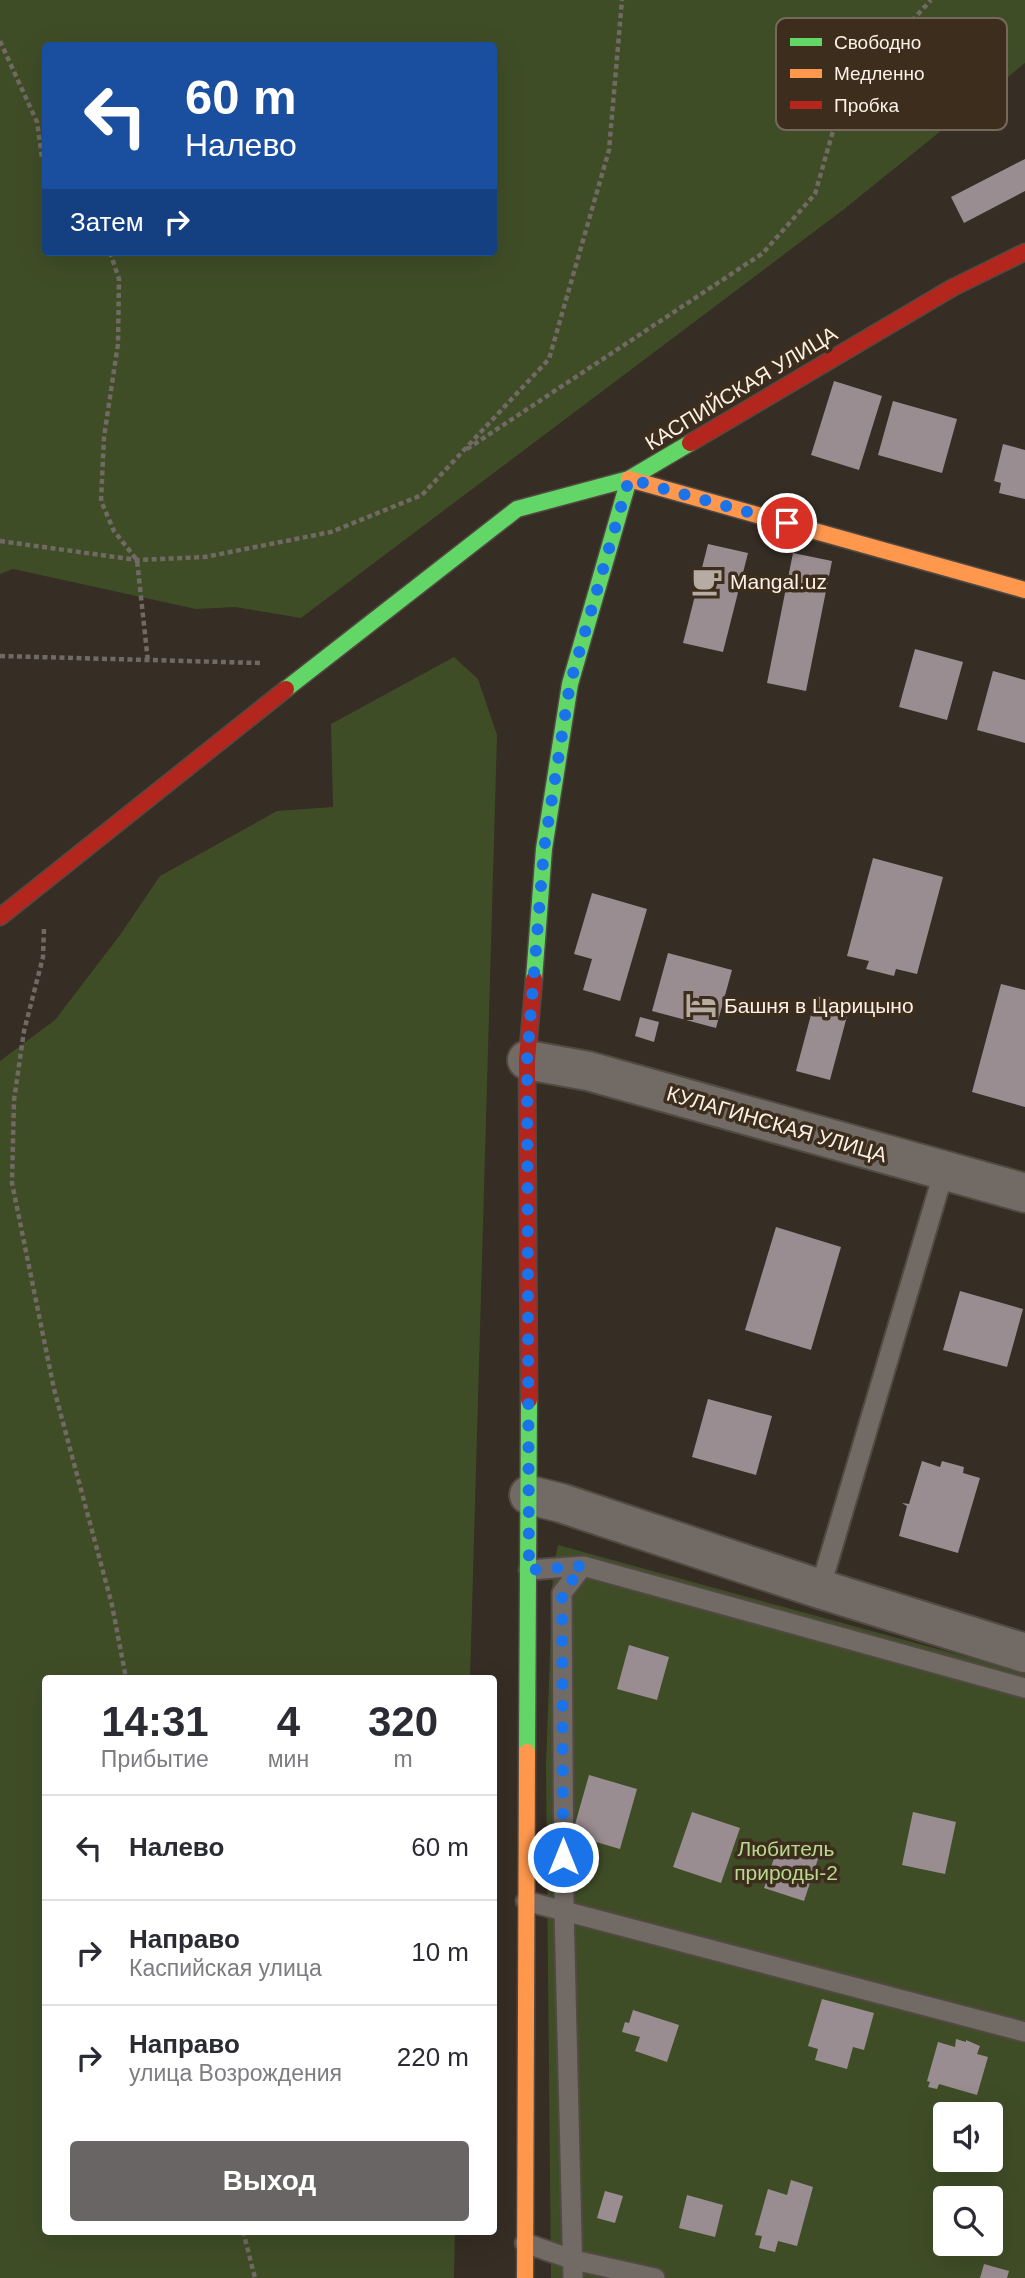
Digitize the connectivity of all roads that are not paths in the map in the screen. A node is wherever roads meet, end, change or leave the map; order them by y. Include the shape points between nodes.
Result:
1 (1025, 252) edge
2 (629, 479) junction
3 (1025, 590) edge
4 (0, 917) edge
5 (527, 1060) junction
6 (944, 1171) junction
7 (1025, 1193) edge
8 (529, 1495) junction
9 (583, 1566) junction
10 (529, 1570) junction
11 (820, 1589) junction
12 (1025, 1653) edge
13 (1025, 1688) edge
14 (526, 1901) junction
15 (564, 1909) junction
16 (1025, 2032) edge
17 (525, 2244) junction
18 (573, 2269) edge
19 (525, 2278) edge
20 (656, 2278) edge

1 - 2 street, КАСПИЙСКАЯ УЛИЦА via 952,288
2 - 3 street
2 - 4 street, КАСПИЙСКАЯ УЛИЦА via 517,509
2 - 5 street via 570,684 544,849
5 - 6 street, КУЛАГИНСКАЯ УЛИЦА via 588,1071
5 - 8 street
6 - 7 street, КУЛАГИНСКАЯ УЛИЦА
6 - 11 lane
8 - 10 street
8 - 11 street
9 - 10 lane
9 - 13 lane
9 - 15 lane via 562,1593
10 - 14 street
11 - 12 street
14 - 15 lane
14 - 17 street
15 - 16 lane
15 - 18 lane
17 - 18 lane
17 - 19 street
18 - 20 lane

